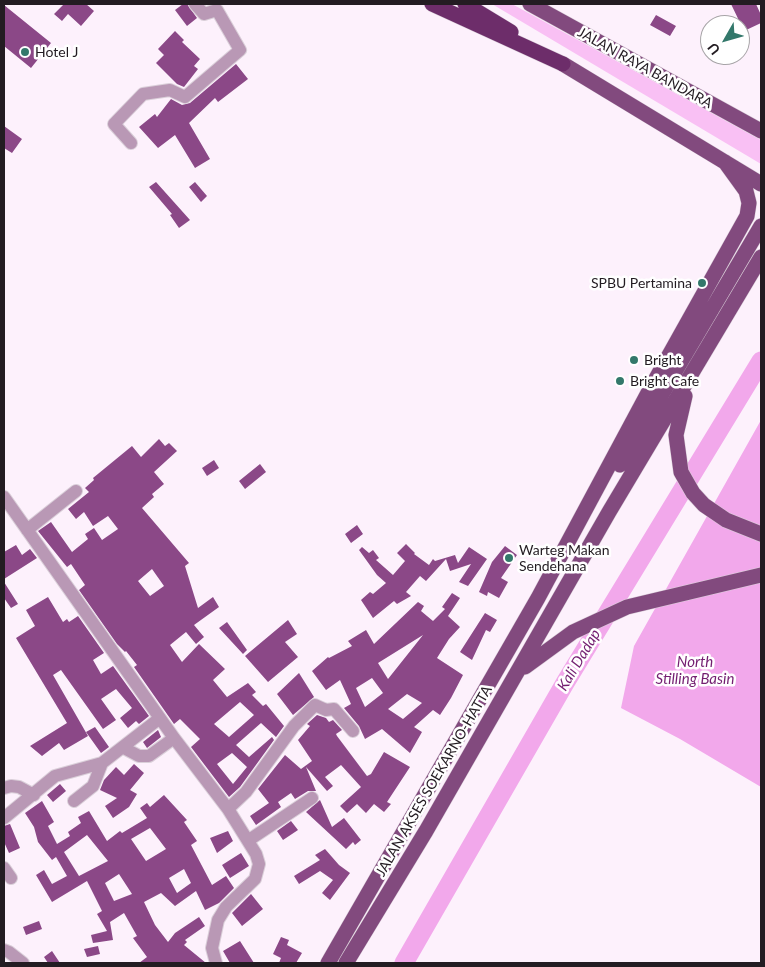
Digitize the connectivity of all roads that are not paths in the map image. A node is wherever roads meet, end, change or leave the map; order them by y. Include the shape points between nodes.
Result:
1 (194, 4) edge
2 (432, 4) edge
3 (465, 4) edge
4 (530, 4) edge
5 (563, 64) junction
6 (761, 132) edge
7 (131, 143) dead end
8 (725, 162) junction
9 (756, 181) edge
10 (761, 192) edge
11 (761, 226) edge
12 (761, 257) edge
13 (688, 382) junction
14 (76, 491) dead end
15 (4, 497) edge
16 (27, 530) junction
17 (761, 534) edge
18 (761, 575) edge
19 (538, 598) junction
20 (518, 673) junction
21 (160, 718) junction
22 (353, 731) dead end
23 (174, 738) junction
24 (124, 748) junction
25 (102, 763) junction
26 (4, 788) edge
27 (34, 795) junction
28 (312, 798) dead end
29 (74, 801) dead end
30 (228, 809) junction
31 (4, 818) edge
32 (249, 840) junction
33 (4, 950) edge
34 (23, 963) edge
35 (216, 963) edge
36 (328, 963) edge
37 (346, 963) edge

1 - 7 street via 204,14 217,10 240,50 185,97 170,90 143,94 114,124
2 - 5 highway
3 - 5 highway
4 - 6 main road, JALAN RAYA BANDARA
5 - 8 main road
8 - 9 main road
8 - 19 main road via 746,191 750,203 747,216
9 - 10 main road
11 - 19 main road
12 - 13 main road, JALAN AKSES SOEKARNO-HATTA
13 - 17 main road via 676,435 681,472 704,505 726,520
13 - 20 main road, JALAN AKSES SOEKARNO-HATTA via 609,512
14 - 16 street
15 - 16 street
16 - 21 street
18 - 20 main road via 627,607 573,632
19 - 36 main road, JALAN AKSES SOEKARNO-HATTA
20 - 37 main road, JALAN AKSES SOEKARNO-HATTA
21 - 23 street
21 - 24 street
22 - 30 street via 334,709 326,710 315,705 294,726 246,792
23 - 24 street via 149,756 139,756
23 - 30 street
24 - 25 street
25 - 27 street via 55,776
25 - 29 street via 93,786
26 - 27 street via 19,787
27 - 31 street
28 - 32 street
30 - 32 street
32 - 35 street via 257,859 258,872 251,885 220,914 212,948
33 - 34 street

